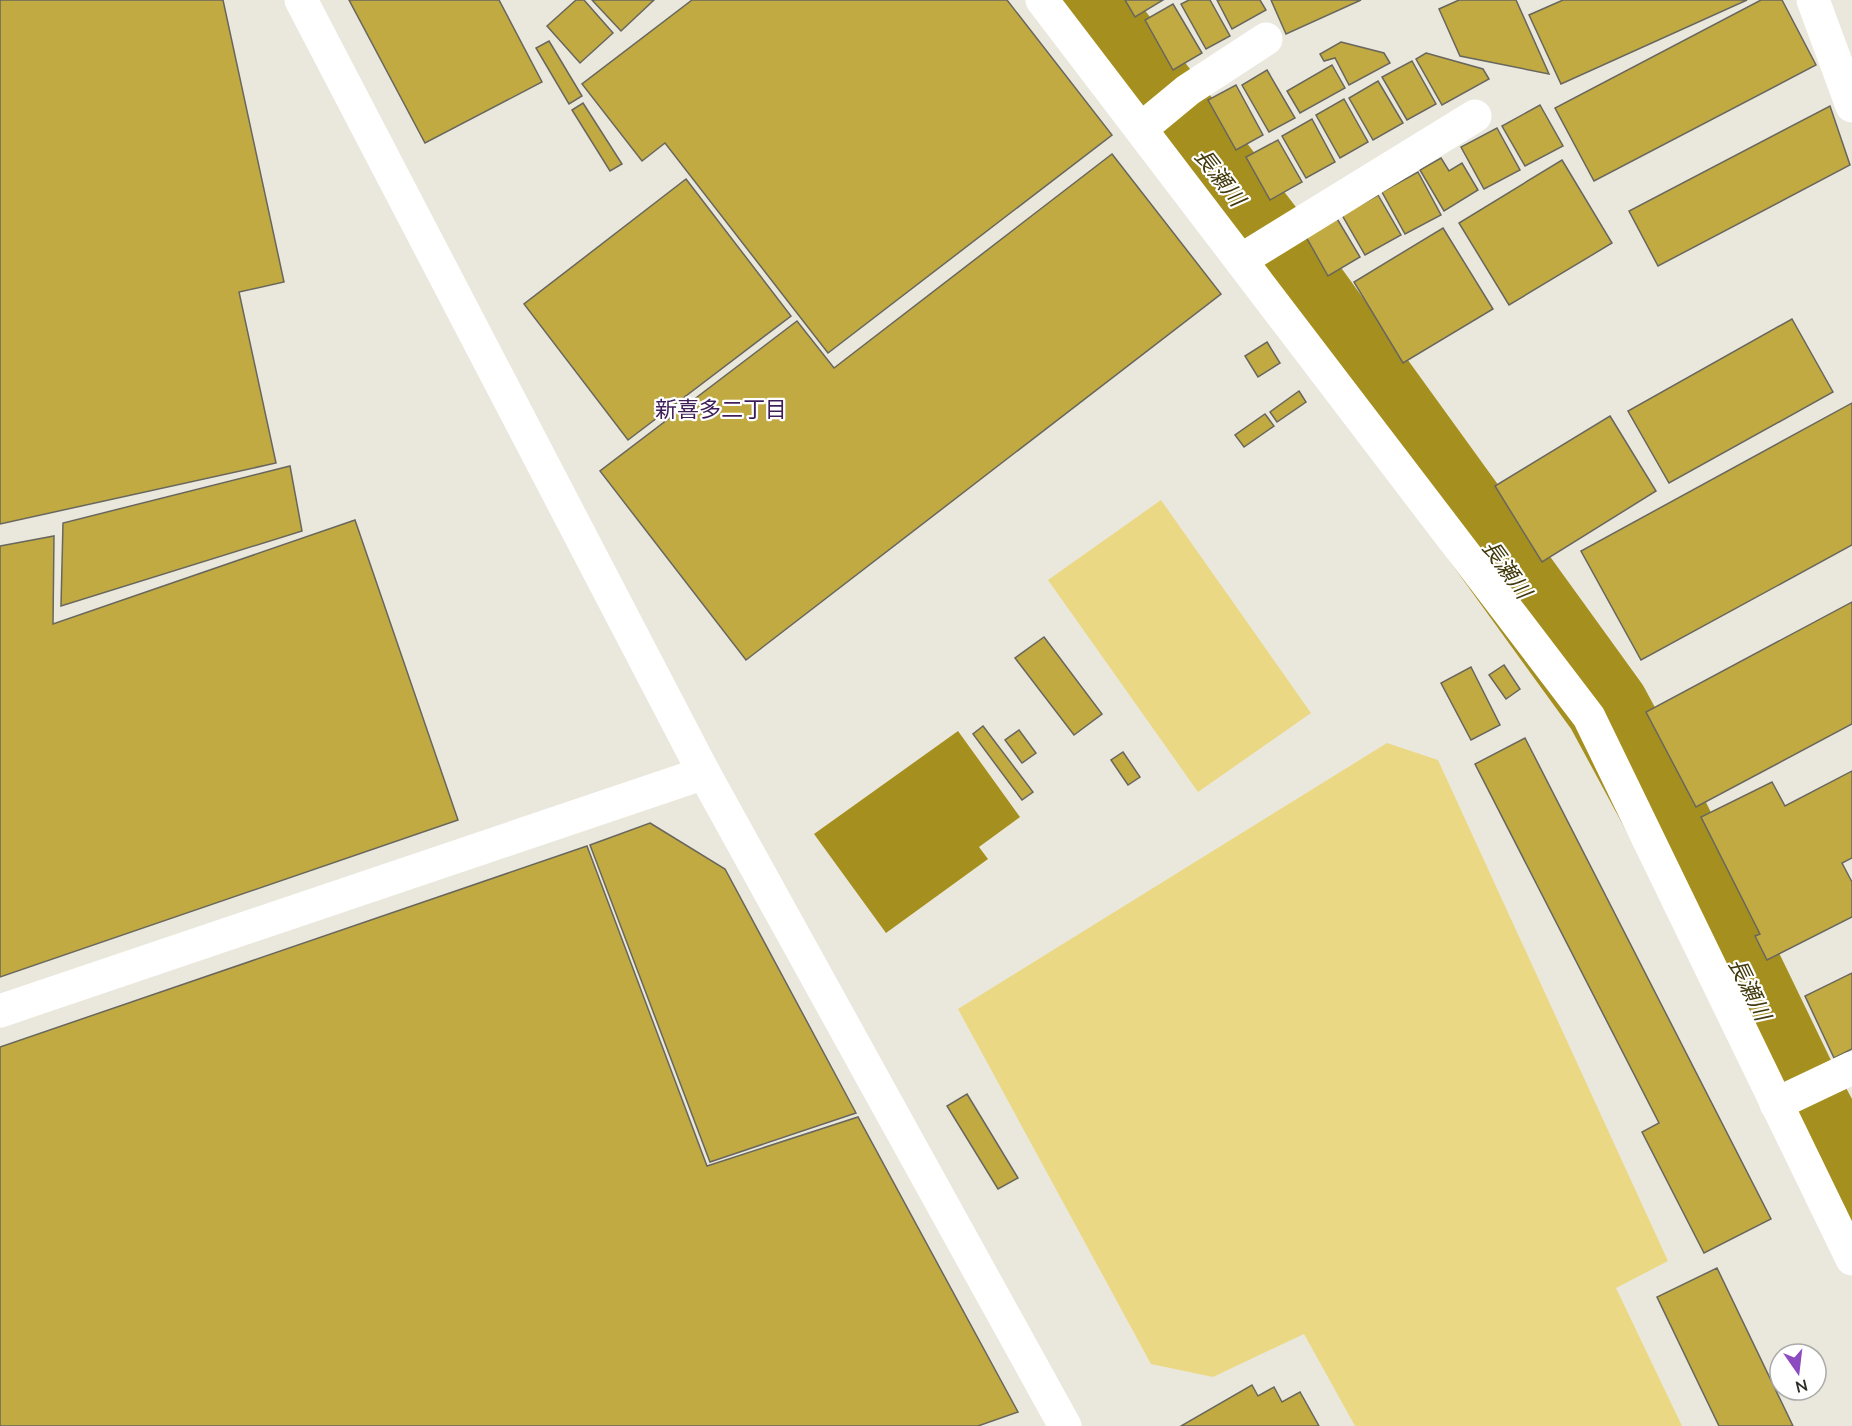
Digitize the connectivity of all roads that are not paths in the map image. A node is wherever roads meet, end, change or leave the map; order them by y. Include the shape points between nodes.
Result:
1 (301, 0) edge
2 (1041, 0) edge
3 (1813, 0) edge
4 (1266, 39) dead end
5 (1852, 106) edge
6 (1475, 116) dead end
7 (1151, 121) junction
8 (1264, 245) junction
9 (704, 773) junction
10 (0, 1011) edge
11 (1852, 1068) edge
12 (1776, 1104) junction
13 (1852, 1259) edge
14 (1065, 1426) edge

1 - 9 street
2 - 7 street
3 - 5 street
4 - 7 street via 1188,90
6 - 8 street
7 - 8 street
8 - 12 street via 1588,717
9 - 10 street
9 - 14 street
11 - 12 street
12 - 13 street

